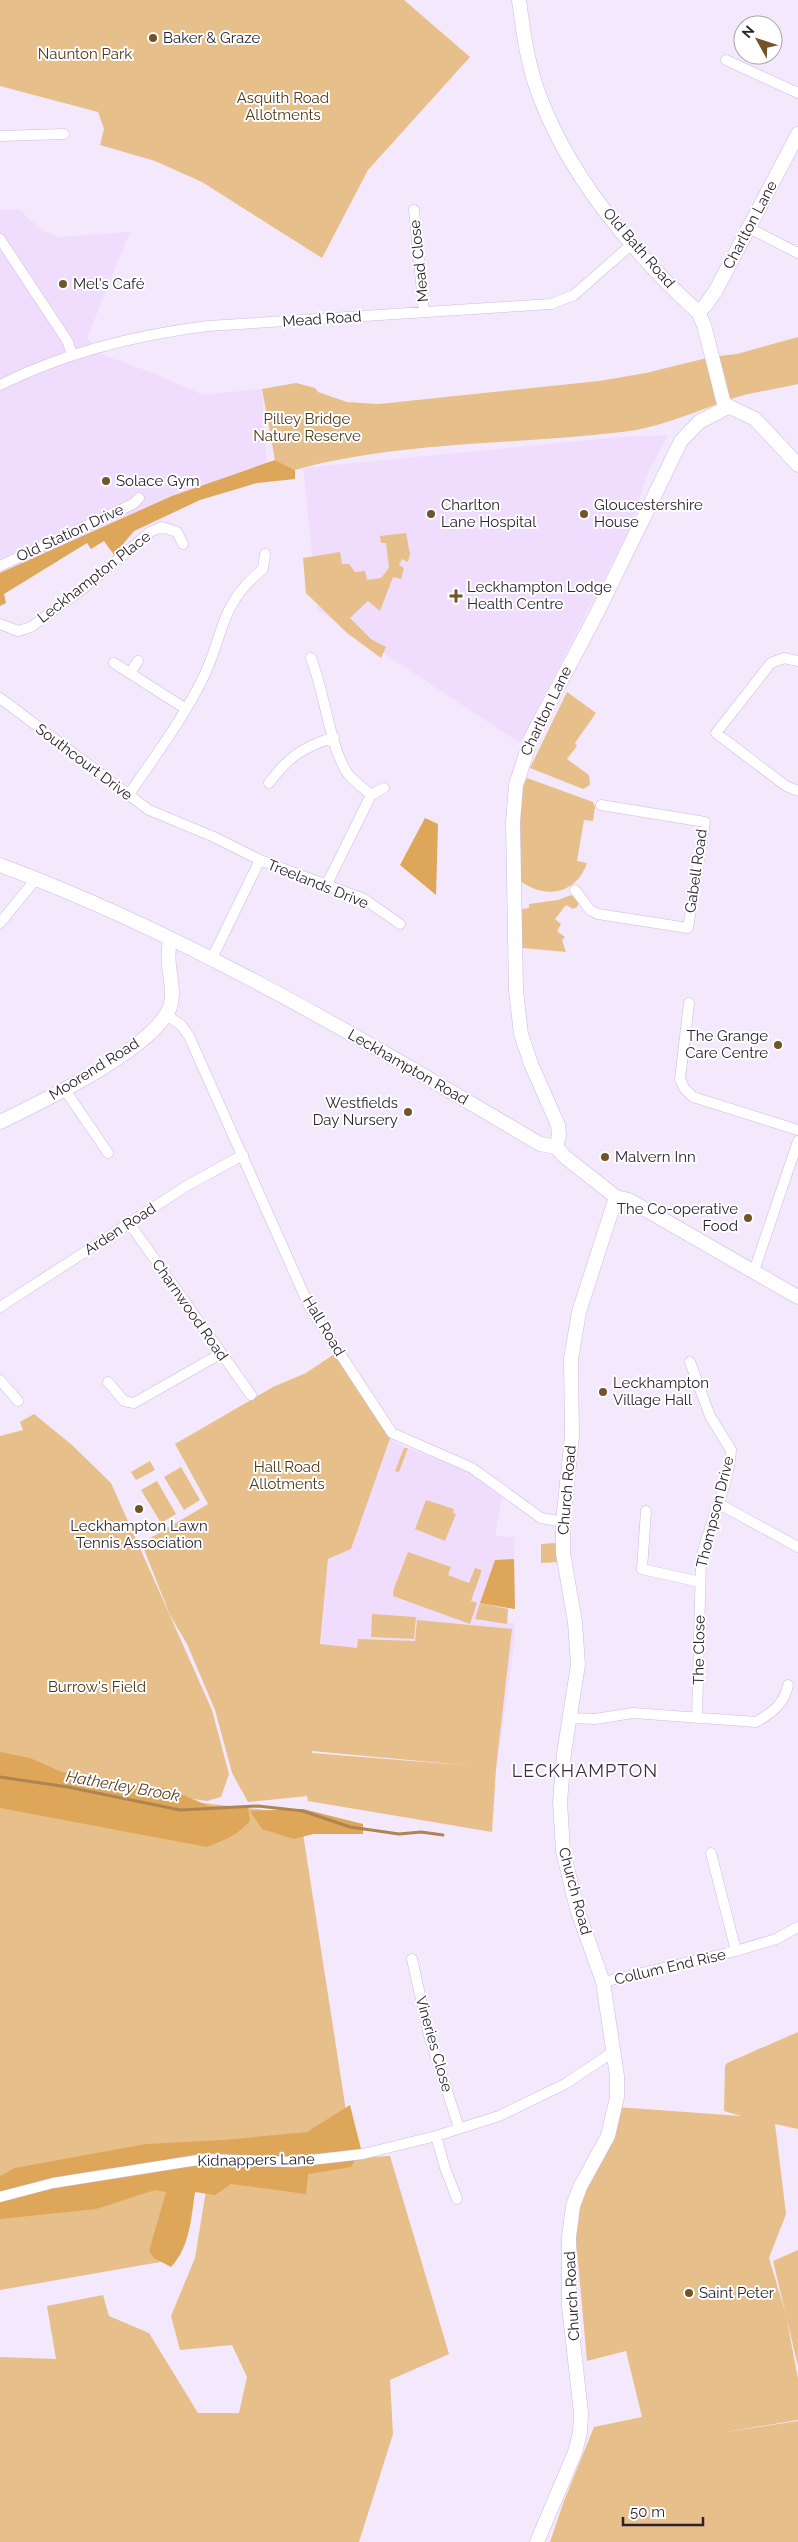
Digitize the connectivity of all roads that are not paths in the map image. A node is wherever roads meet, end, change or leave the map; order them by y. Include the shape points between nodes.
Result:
1 (519, 0) edge
2 (726, 60) dead end
3 (798, 93) edge
4 (64, 134) dead end
5 (798, 134) edge
6 (0, 136) edge
7 (414, 210) dead end
8 (749, 228) junction
9 (0, 240) edge
10 (632, 244) junction
11 (798, 253) edge
12 (424, 312) junction
13 (698, 312) junction
14 (72, 355) junction
15 (0, 385) edge
16 (728, 407) junction
17 (798, 465) edge
18 (139, 498) dead end
19 (183, 544) dead end
20 (265, 554) dead end
21 (0, 566) edge
22 (0, 624) edge
23 (310, 658) dead end
24 (138, 661) dead end
25 (798, 662) edge
26 (114, 663) dead end
27 (130, 673) junction
28 (0, 698) edge
29 (186, 709) junction
30 (334, 737) junction
31 (269, 783) dead end
32 (384, 788) dead end
33 (798, 791) edge
34 (371, 795) junction
35 (128, 796) junction
36 (601, 804) dead end
37 (172, 821) joint
38 (260, 860) junction
39 (0, 865) edge
40 (36, 879) junction
41 (327, 884) junction
42 (575, 890) dead end
43 (0, 923) edge
44 (400, 924) dead end
45 (171, 939) junction
46 (212, 958) junction
47 (689, 1003) dead end
48 (166, 1015) junction
49 (65, 1090) junction
50 (0, 1122) edge
51 (798, 1130) edge
52 (798, 1141) edge
53 (556, 1147) junction
54 (108, 1153) dead end
55 (243, 1155) junction
56 (616, 1197) junction
57 (129, 1223) junction
58 (754, 1271) junction
59 (798, 1298) edge
60 (0, 1307) edge
61 (220, 1354) junction
62 (690, 1362) dead end
63 (0, 1380) edge
64 (108, 1382) dead end
65 (251, 1395) dead end
66 (18, 1401) dead end
67 (719, 1504) junction
68 (646, 1510) dead end
69 (563, 1522) junction
70 (798, 1547) edge
71 (700, 1582) junction
72 (788, 1685) dead end
73 (571, 1718) junction
74 (697, 1718) junction
75 (711, 1853) dead end
76 (798, 1927) edge
77 (736, 1951) junction
78 (412, 1959) dead end
79 (603, 1982) junction
80 (613, 2052) junction
81 (460, 2128) junction
82 (436, 2136) junction
83 (0, 2197) edge
84 (457, 2199) dead end
85 (537, 2542) edge

1 - 10 street, Old Bath Road via 529,62 552,128 566,155
2 - 3 street
4 - 6 street
5 - 8 street, Charlton Lane
7 - 12 street, Mead Close
8 - 11 street
8 - 13 street, Charlton Lane via 716,290
9 - 14 street via 68,342
10 - 12 street, Mead Road via 580,291 559,302
10 - 13 street, Old Bath Road
12 - 14 street, Mead Road via 208,326 131,338
13 - 16 street, Old Bath Road via 722,401
14 - 15 street, Mead Road
16 - 17 street via 755,419
16 - 53 street, Charlton Lane via 698,422 681,441 598,611 532,736 516,785 513,822 516,991 521,1034 558,1125
18 - 21 street, Old Station Drive via 133,504
19 - 22 street, Leckhampton Place via 177,532 157,528 31,627 18,630
20 - 29 street via 267,572 240,592 226,613 201,683
23 - 30 street
24 - 27 street
25 - 33 street via 784,658 771,663 716,733 786,786
26 - 27 street
27 - 29 street
28 - 35 street, Southcourt Drive
29 - 35 street
30 - 31 street via 298,752
30 - 34 street via 344,767
32 - 34 street
34 - 41 street
35 - 37 street, Southcourt Drive
36 - 42 street, Gabell Road via 705,822 688,928 598,914 590,910
37 - 38 street, Treelands Drive
38 - 41 street, Treelands Drive
38 - 46 street, Treelands Drive
39 - 40 street, Leckhampton Road
40 - 43 street
40 - 45 street, Leckhampton Road
41 - 44 street, Treelands Drive via 364,899
45 - 46 street, Leckhampton Road
45 - 48 street, Moorend Road via 166,953 172,989
46 - 53 street, Leckhampton Road via 314,1011 540,1144
47 - 51 street via 680,1079 684,1088 693,1097
48 - 49 street, Moorend Road via 158,1026 123,1054
48 - 55 street, Hall Road via 181,1024 189,1036
49 - 50 street, Moorend Road
49 - 54 street
52 - 58 street
53 - 56 street, Leckhampton Road
55 - 57 street, Arden Road via 216,1168
55 - 69 street, Hall Road via 310,1308 392,1433 472,1468 541,1518
56 - 58 street, Leckhampton Road via 629,1200
56 - 69 street, Church Road via 574,1333 572,1436
57 - 60 street, Arden Road
57 - 61 street, Charnwood Road
58 - 59 street, Leckhampton Road
61 - 64 street via 134,1403 124,1402
61 - 65 street, Charnwood Road
62 - 67 street, Thompson Drive via 710,1416 731,1450
63 - 66 street
67 - 70 street
67 - 71 street, Thompson Drive via 705,1542
68 - 71 street via 642,1569
69 - 73 street, Church Road via 563,1553 575,1622 578,1665
71 - 74 street, The Close
72 - 74 street via 781,1702 756,1722
73 - 74 street via 595,1719 634,1713
73 - 79 street, Church Road via 561,1786 563,1851 577,1909
75 - 77 street, Collum End Rise
76 - 77 street, Collum End Rise via 776,1939
77 - 79 street, Collum End Rise
78 - 81 street, Vineries Close via 430,2035
79 - 80 street, Church Road
80 - 81 street, Kidnappers Lane via 566,2084 498,2116
80 - 85 street, Church Road via 617,2086 614,2117 608,2136 578,2192 570,2225 569,2306 581,2413 580,2433
81 - 82 street, Kidnappers Lane
82 - 83 street, Kidnappers Lane via 363,2154 293,2162 204,2159 53,2183
82 - 84 street

